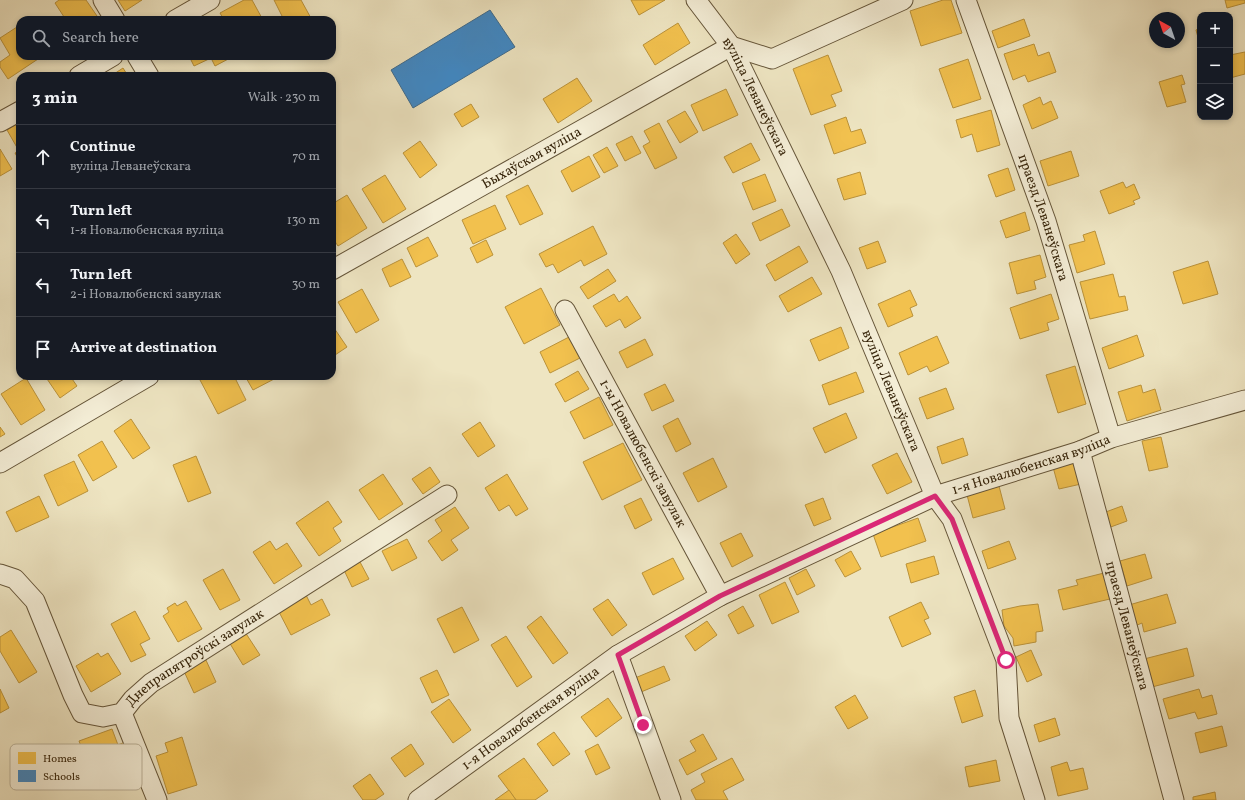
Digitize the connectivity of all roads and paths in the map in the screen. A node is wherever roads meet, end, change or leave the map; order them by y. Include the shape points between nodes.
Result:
1 (103, 0) edge
2 (210, 0) edge
3 (696, 0) edge
4 (902, 0) edge
5 (966, 0) edge
6 (113, 16) edge
7 (182, 16) edge
8 (731, 46) junction
9 (106, 60) edge
10 (140, 60) edge
11 (86, 72) edge
12 (147, 72) edge
13 (16, 113) edge
14 (0, 122) edge
15 (336, 268) edge
16 (565, 310) dead end
17 (142, 380) edge
18 (1245, 400) edge
19 (1111, 438) junction
20 (1080, 451) junction
21 (0, 463) edge
22 (447, 495) dead end
23 (935, 496) junction
24 (0, 574) edge
25 (720, 596) junction
26 (618, 655) junction
27 (122, 713) junction
28 (134, 744) edge
29 (142, 763) edge
30 (157, 800) edge
31 (418, 800) edge
32 (670, 800) edge
33 (1034, 800) edge
34 (1174, 800) edge

1 - 6 street
2 - 7 street
3 - 8 street, вуліца Леванеўскага
4 - 8 street via 772,59
5 - 19 street, праезд Леванеўскага via 1046,221
8 - 15 street, Быхаўская вуліца
8 - 23 street, вуліца Леванеўскага via 840,271
9 - 11 street
10 - 12 street
13 - 14 street
16 - 25 street, 1-ы Новалюбенскі завулак
17 - 21 street
18 - 19 street, 1-я Новалюбенская вуліца
19 - 20 street, 1-я Новалюбенская вуліца
20 - 23 street, 1-я Новалюбенская вуліца
20 - 34 street, праезд Леванеўскага
22 - 27 street, Днепрапятроўскі завулак via 151,683
23 - 25 street, 1-я Новалюбенская вуліца
23 - 33 street, вуліца Леванеўскага via 952,519 1006,660 1009,718
24 - 27 street, Днепрапятроўскі завулак via 15,579 35,601 82,713 103,717
25 - 26 street, 1-я Новалюбенская вуліца
26 - 31 street, 1-я Новалюбенская вуліца
26 - 32 street
27 - 28 street
29 - 30 street

